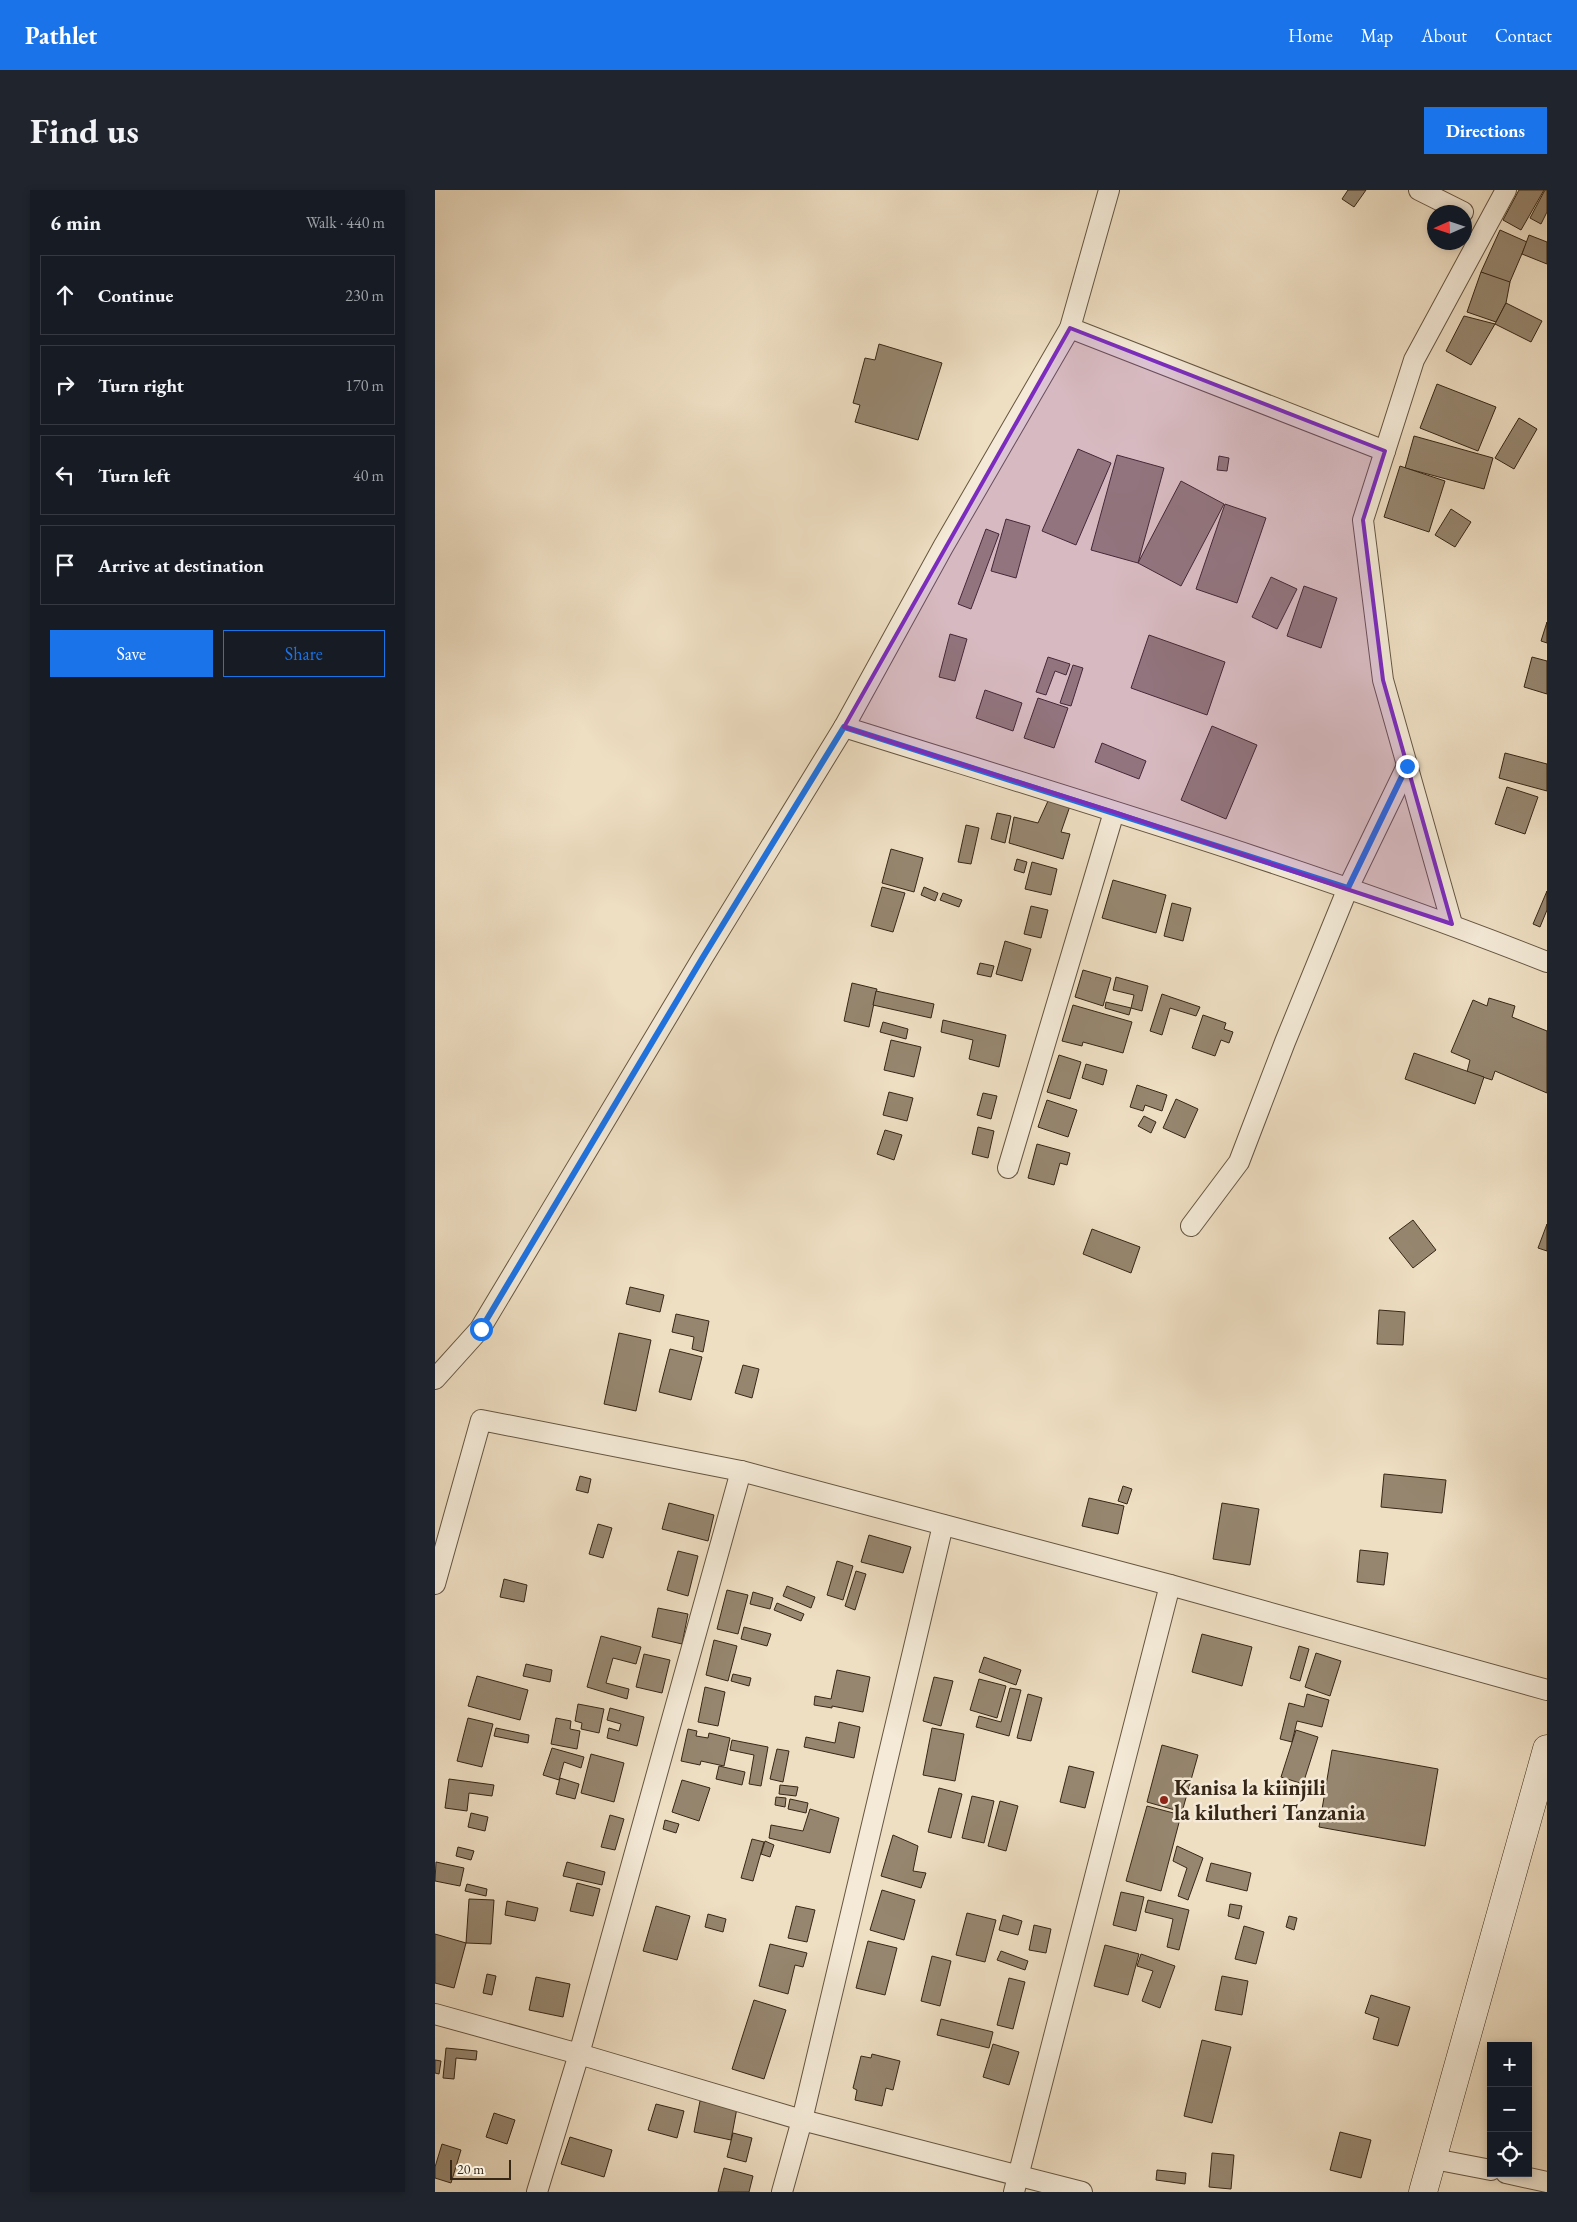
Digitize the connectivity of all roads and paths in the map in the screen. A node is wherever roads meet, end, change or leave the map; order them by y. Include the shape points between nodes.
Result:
1 (1109, 190) edge
2 (1419, 190) edge
3 (1506, 190) edge
4 (1448, 205) edge
5 (1472, 217) edge
6 (1487, 225) junction
7 (1070, 328) junction
8 (1385, 451) junction
9 (844, 727) junction
10 (1407, 766) junction
11 (1115, 812) junction
12 (1348, 888) junction
13 (1452, 924) junction
14 (1547, 962) edge
15 (1008, 1168) dead end
16 (1191, 1226) dead end
17 (435, 1379) edge
18 (741, 1471) junction
19 (943, 1525) junction
20 (435, 1584) edge
21 (1170, 1585) junction
22 (1547, 1690) edge
23 (1547, 1749) edge
24 (435, 2014) edge
25 (579, 2054) junction
26 (802, 2120) junction
27 (1434, 2159) junction
28 (1487, 2169) edge
29 (1524, 2177) edge
30 (1547, 2182) edge
31 (1016, 2183) edge
32 (537, 2192) edge
33 (782, 2192) edge
34 (1082, 2192) edge
35 (1423, 2192) edge

1 - 7 street
2 - 4 street
3 - 6 street
5 - 6 street
6 - 8 street via 1414,360
7 - 8 street
7 - 9 street via 943,547
8 - 10 street via 1363,520 1383,680
9 - 11 street
9 - 17 street via 481,1329
10 - 12 street
10 - 13 street
11 - 12 street
11 - 15 street
12 - 13 street
12 - 16 street via 1239,1162
13 - 14 street
18 - 19 street
18 - 20 street via 481,1420
18 - 25 street
19 - 21 street
19 - 26 street
21 - 22 street
21 - 31 street
23 - 27 street
24 - 25 street
25 - 26 street
25 - 32 street
26 - 31 street
26 - 33 street
27 - 28 street
27 - 35 street
29 - 30 street
31 - 34 street

